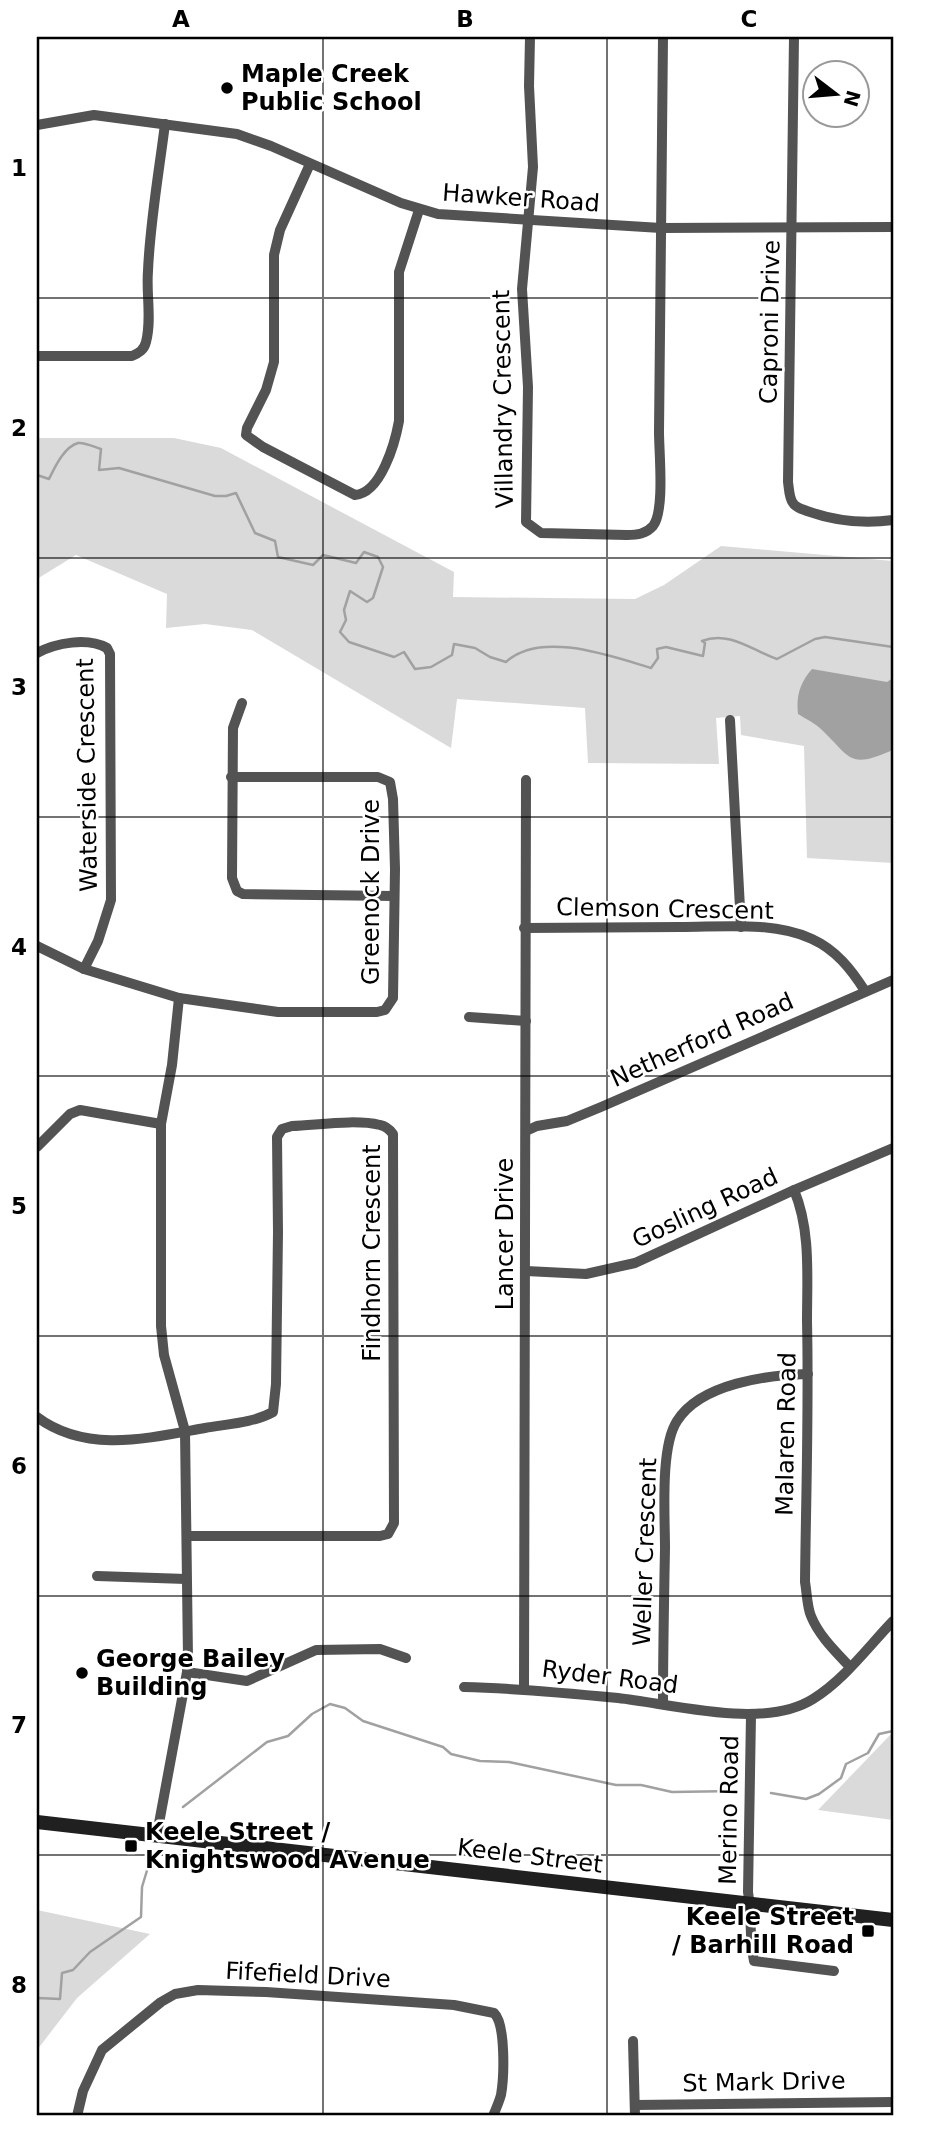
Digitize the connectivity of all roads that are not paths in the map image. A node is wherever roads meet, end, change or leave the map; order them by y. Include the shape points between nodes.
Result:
1 (530, 37) edge
2 (663, 37) edge
3 (794, 37) edge
4 (165, 124) junction
5 (37, 125) edge
6 (310, 164) junction
7 (419, 210) junction
8 (528, 220) junction
9 (661, 228) junction
10 (893, 228) edge
11 (792, 229) junction
12 (37, 356) edge
13 (893, 520) edge
14 (37, 653) edge
15 (242, 703) dead end
16 (730, 720) dead end
17 (231, 777) junction
18 (526, 780) dead end
19 (394, 896) junction
20 (741, 927) junction
21 (524, 928) junction
22 (37, 946) edge
23 (84, 969) junction
24 (893, 980) edge
25 (865, 991) junction
26 (179, 998) junction
27 (469, 1017) dead end
28 (526, 1021) junction
29 (161, 1124) junction
30 (526, 1131) junction
31 (37, 1147) edge
32 (893, 1148) edge
33 (794, 1190) junction
34 (526, 1271) junction
35 (808, 1374) junction
36 (37, 1416) edge
37 (185, 1431) junction
38 (188, 1536) junction
39 (97, 1576) dead end
40 (186, 1579) junction
41 (893, 1621) edge
42 (406, 1658) dead end
43 (850, 1667) junction
44 (187, 1672) junction
45 (464, 1687) dead end
46 (524, 1688) junction
47 (663, 1703) junction
48 (751, 1715) junction
49 (37, 1822) edge
50 (157, 1834) junction
51 (750, 1905) junction
52 (893, 1920) edge
53 (834, 1971) dead end
54 (633, 2041) dead end
55 (893, 2102) edge
56 (635, 2111) edge
57 (77, 2116) edge
58 (493, 2116) edge

1 - 8 street, Villandry Crescent via 533,167
2 - 9 street, Villandry Crescent
3 - 11 street, Caproni Drive
4 - 5 street, Hawker Road via 94,115
4 - 6 street, Hawker Road via 237,134
4 - 12 street via 150,244 145,347 132,356
6 - 7 street, Hawker Road
6 - 7 street via 276,242 272,376 246,435 355,495 374,485 396,436 399,272
7 - 8 street, Hawker Road
8 - 9 street, Hawker Road
8 - 9 street, Villandry Crescent via 522,289 528,387 525,514 526,522 541,533 639,534 649,530 657,518 661,492
9 - 11 street, Hawker Road
10 - 11 street, Hawker Road
11 - 13 street, Caproni Drive via 788,482 793,504 844,521
14 - 23 street, Waterside Crescent via 50,646 89,643 101,644 110,654 111,900
15 - 17 street via 233,728
16 - 20 street
17 - 19 street via 232,878 237,891
17 - 19 street, Greenock Drive via 378,777 390,782
18 - 21 street, Lancer Drive
19 - 26 street, Greenock Drive via 393,998 385,1010 278,1012
20 - 21 street, Clemson Crescent
20 - 25 street, Clemson Crescent via 810,938 849,967
21 - 28 street, Lancer Drive
22 - 23 street, Greenock Drive
23 - 26 street, Greenock Drive
24 - 25 street, Netherford Road
25 - 30 street, Netherford Road via 601,1107
26 - 29 street
27 - 28 street
28 - 30 street, Lancer Drive
29 - 31 street via 80,1110
29 - 37 street via 162,1336
30 - 34 street, Lancer Drive
32 - 33 street, Gosling Road
33 - 34 street, Gosling Road via 624,1267 586,1274
33 - 35 street, Malaren Road via 806,1239
34 - 46 street, Lancer Drive
35 - 43 street, Malaren Road via 805,1582 815,1624
35 - 47 street, Weller Crescent via 756,1378 723,1389 695,1403 677,1422 665,1486
36 - 37 street via 57,1431 103,1439 148,1439
37 - 38 street
37 - 38 street, Findhorn Crescent via 274,1412 277,1137 282,1129 360,1124 388,1128 393,1134 394,1523 388,1534 380,1536
38 - 40 street
39 - 40 street
40 - 44 street
41 - 43 street, Ryder Road
42 - 44 street via 380,1648 316,1650 247,1682
43 - 48 street, Ryder Road via 812,1700 788,1710
44 - 50 street
45 - 46 street, Ryder Road
46 - 47 street, Ryder Road
47 - 48 street, Ryder Road
48 - 51 street, Merino Road
49 - 50 main road, Keele Street
50 - 51 main road, Keele Street
51 - 52 main road, Keele Street
51 - 53 street, Merino Road via 754,1961
54 - 56 street
55 - 56 street, St Mark Drive
57 - 58 street, Fifefield Drive via 83,2091 103,2050 161,2002 174,1994 198,1990 454,2005 494,2013 502,2030 501,2094

